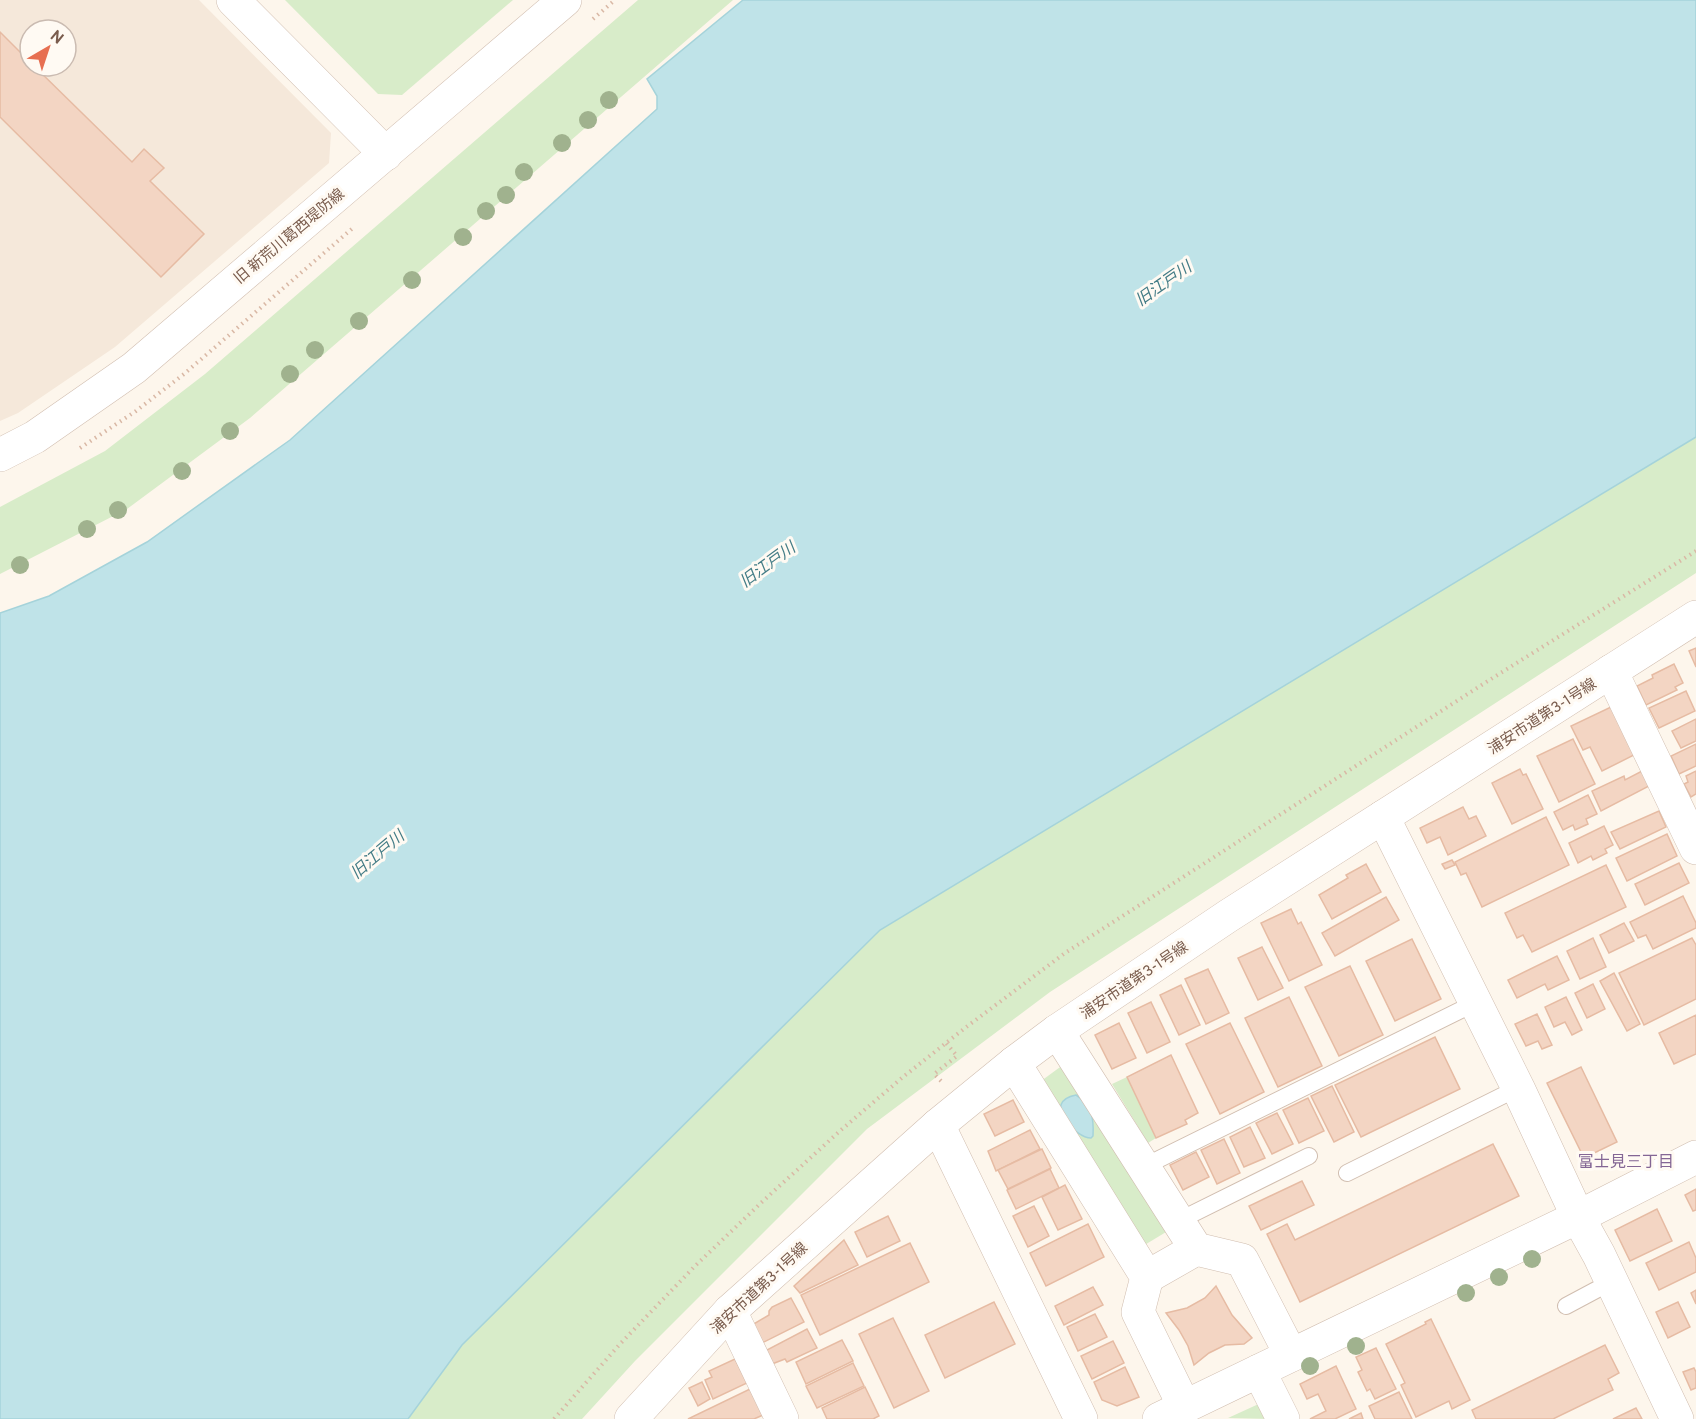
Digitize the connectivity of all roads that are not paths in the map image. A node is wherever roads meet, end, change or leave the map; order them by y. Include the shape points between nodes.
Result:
1 (232, 0) edge
2 (566, 0) edge
3 (386, 154) junction
4 (0, 455) edge
5 (1696, 617) edge
6 (1611, 671) junction
7 (1383, 818) junction
8 (1696, 848) edge
9 (1475, 1003) junction
10 (1057, 1031) junction
11 (1014, 1063) junction
12 (1518, 1088) junction
13 (938, 1125) junction
14 (1309, 1156) dead end
15 (1696, 1157) edge
16 (1143, 1167) junction
17 (1347, 1173) dead end
18 (1578, 1217) junction
19 (1178, 1221) junction
20 (1196, 1249) junction
21 (1147, 1277) junction
22 (1611, 1282) junction
23 (1566, 1306) dead end
24 (730, 1311) junction
25 (1291, 1355) junction
26 (1259, 1371) junction
27 (1192, 1410) edge
28 (631, 1419) edge
29 (782, 1419) edge
30 (1081, 1419) edge
31 (1283, 1419) edge
32 (1677, 1419) edge

1 - 3 street
2 - 3 street, 旧 新荒川葛西堤防線
3 - 4 street, 旧 新荒川葛西堤防線 via 134,368 35,437
5 - 6 street, 浦安市道第3-1号線
6 - 7 street, 浦安市道第3-1号線
6 - 8 street
7 - 9 street
7 - 10 street, 浦安市道第3-1号線
9 - 12 street
9 - 16 lane
10 - 11 street, 浦安市道第3-1号線
10 - 16 street
11 - 13 street, 浦安市道第3-1号線
11 - 21 street
12 - 17 lane
12 - 18 street
13 - 24 street, 浦安市道第3-1号線
13 - 30 street
14 - 19 lane
15 - 18 street
16 - 19 street
18 - 22 street
18 - 25 street
19 - 20 street
20 - 21 street
20 - 25 street via 1242,1260
21 - 27 street via 1138,1312
22 - 23 lane
22 - 32 street
24 - 28 street, 浦安市道第3-1号線
24 - 29 street
25 - 26 street
26 - 27 street
26 - 31 street

